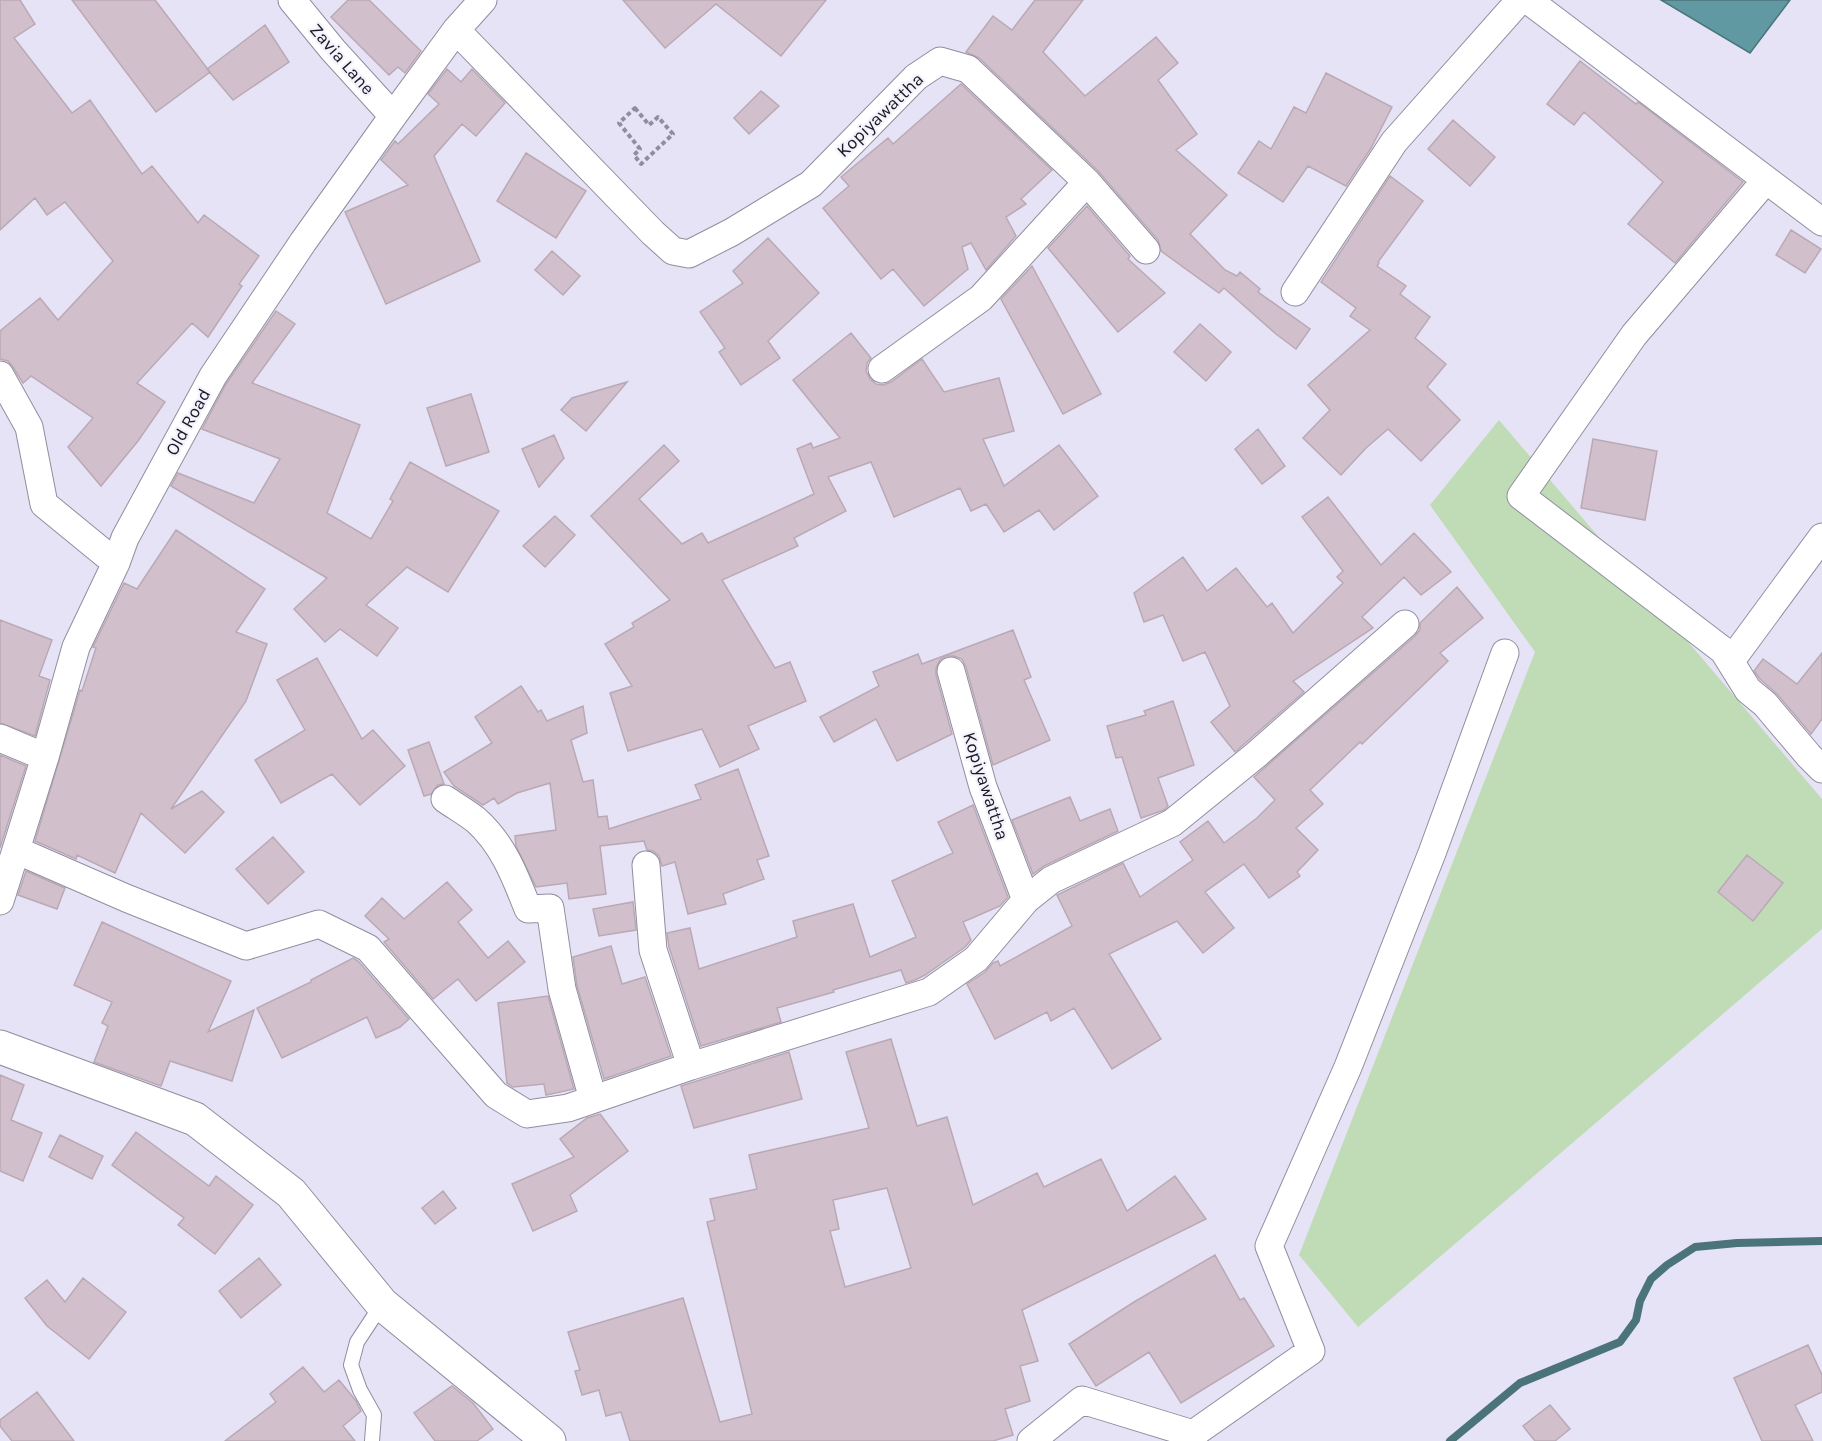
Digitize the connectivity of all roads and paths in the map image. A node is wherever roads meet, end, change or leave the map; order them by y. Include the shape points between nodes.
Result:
1 (292, 0) edge
2 (483, 0) edge
3 (1520, 0) edge
4 (1528, 0) edge
5 (456, 30) junction
6 (393, 116) junction
7 (641, 164) joint
8 (1766, 180) junction
9 (1087, 182) junction
10 (1822, 222) edge
11 (1146, 250) dead end
12 (1295, 292) dead end
13 (882, 369) dead end
14 (0, 375) edge
15 (1822, 537) edge
16 (116, 563) junction
17 (1405, 624) dead end
18 (1723, 650) junction
19 (1505, 653) dead end
20 (951, 671) dead end
21 (0, 738) edge
22 (45, 757) junction
23 (1822, 769) edge
24 (444, 799) dead end
25 (16, 850) junction
26 (646, 865) dead end
27 (1026, 900) junction
28 (0, 901) edge
29 (0, 1047) edge
30 (691, 1066) junction
31 (593, 1099) junction
32 (382, 1304) junction
33 (372, 1441) edge
34 (549, 1441) edge
35 (1031, 1441) edge

1 - 6 street, Zavia Lane
2 - 5 street, Old Road
3 - 12 street via 1394,142
4 - 8 street
5 - 6 street, Old Road
5 - 9 street, Kopiyawattha via 673,251 689,254 811,184 916,77 940,61 968,69
6 - 16 street, Old Road via 213,376 125,538
7 - 7 path via 673,134 658,117 649,125 635,108 619,123 640,149 634,155
8 - 10 street
8 - 18 street via 1634,335 1521,496
9 - 11 street, Kopiyawattha
9 - 13 street via 981,298
14 - 16 street via 29,427 45,504
15 - 18 street via 1733,658
16 - 22 street, Old Road via 76,647
17 - 27 street via 1172,823 1051,880
18 - 23 street via 1748,690 1766,704
19 - 35 street via 1348,1067 1269,1246 1311,1351 1193,1434 1082,1400
20 - 27 street, Kopiyawattha via 983,787
21 - 22 street
22 - 25 street, Old Road
24 - 31 street via 476,820 499,845 528,909 550,908 562,989
25 - 28 street, Old Road
25 - 31 street via 246,946 318,924 368,948 496,1095 527,1114 568,1108
26 - 30 street via 652,950
27 - 30 street via 976,959 929,992
29 - 32 street via 195,1119 291,1193
30 - 31 street
32 - 33 lane via 357,1342 351,1365 374,1415
32 - 34 street

